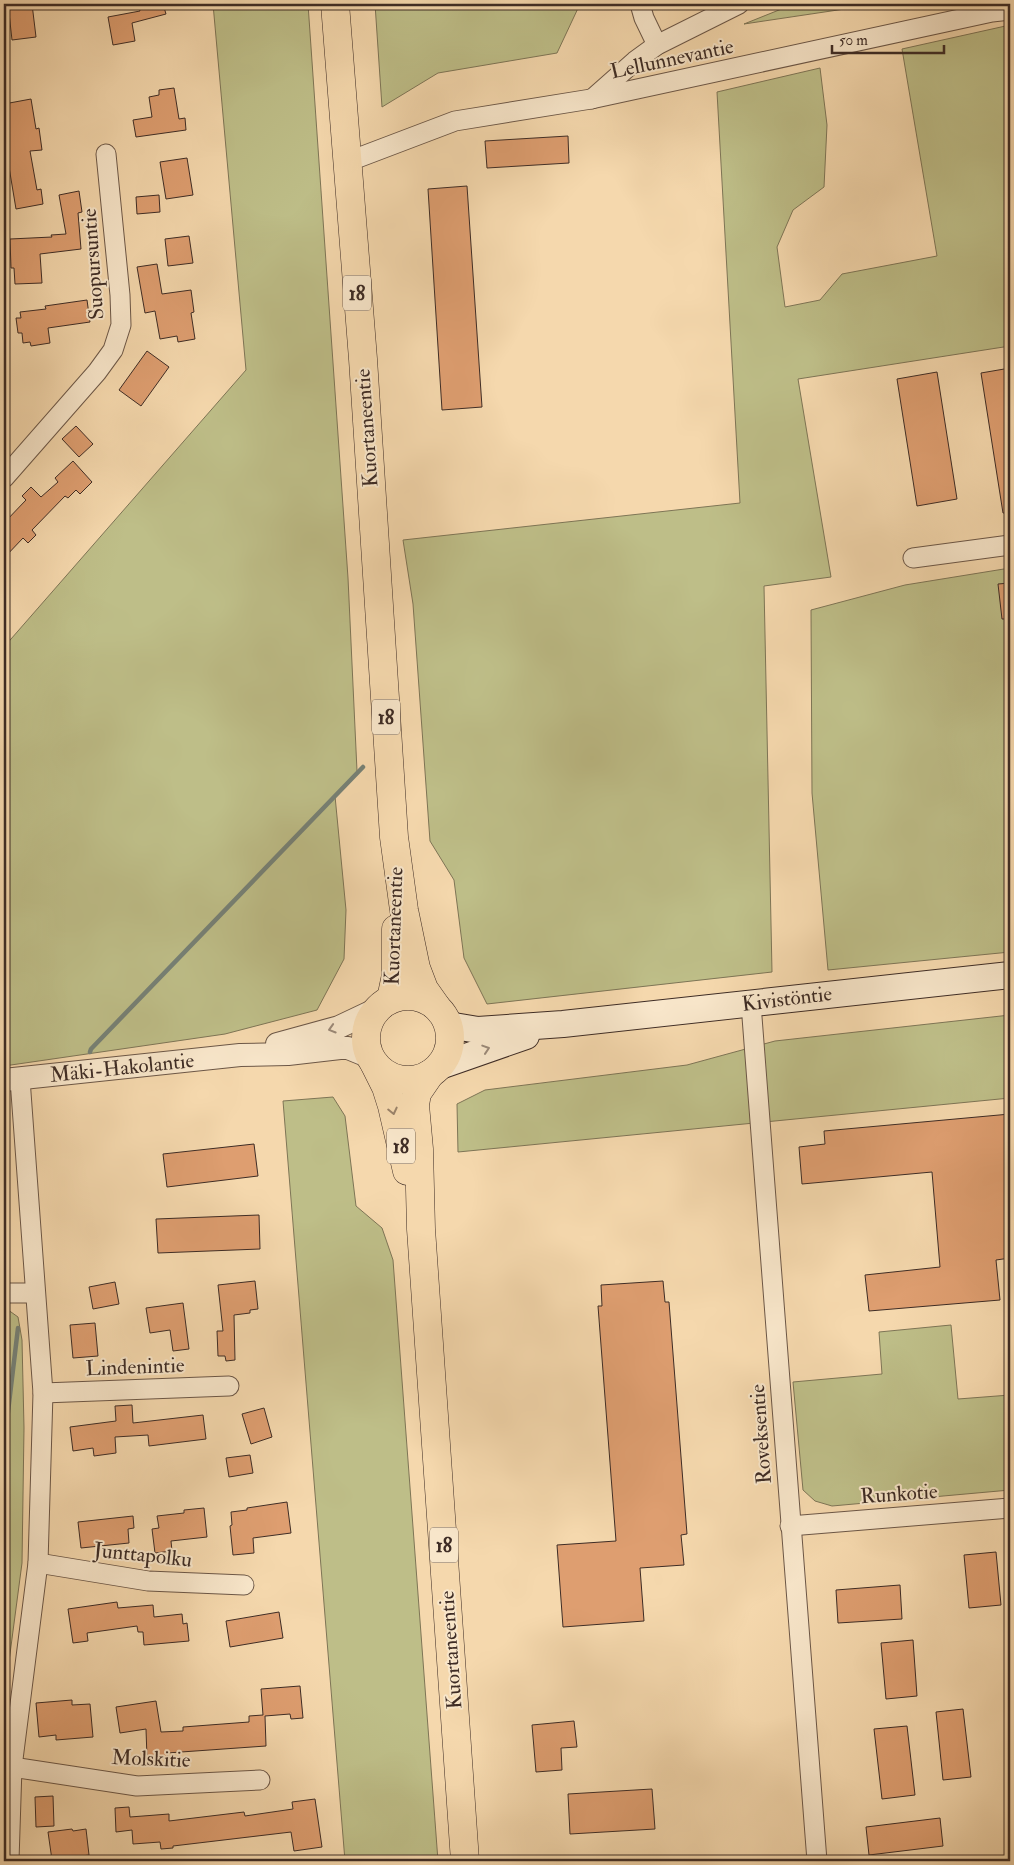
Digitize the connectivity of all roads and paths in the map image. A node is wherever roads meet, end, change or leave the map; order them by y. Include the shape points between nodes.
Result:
1 (334, 4) edge
2 (640, 4) edge
3 (739, 4) edge
4 (1010, 10) edge
5 (657, 45) junction
6 (592, 99) junction
7 (106, 154) dead end
8 (347, 162) junction
9 (4, 478) edge
10 (1010, 545) edge
11 (913, 558) dead end
12 (396, 853) junction
13 (1010, 974) edge
14 (384, 1004) junction
15 (751, 1004) junction
16 (442, 1015) junction
17 (563, 1024) junction
18 (240, 1055) junction
19 (372, 1061) junction
20 (435, 1070) junction
21 (12, 1079) edge
22 (421, 1230) junction
23 (4, 1293) edge
24 (35, 1293) junction
25 (229, 1386) dead end
26 (42, 1393) junction
27 (1010, 1508) edge
28 (790, 1526) junction
29 (38, 1564) junction
30 (244, 1584) dead end
31 (12, 1766) junction
32 (260, 1780) dead end
33 (9, 1861) edge
34 (465, 1861) edge
35 (818, 1861) edge

1 - 8 highway, Kuortaneentie / 18
2 - 5 street
3 - 5 street
4 - 6 street, Lellunnevantie
5 - 6 street
6 - 8 street, Lellunnevantie via 455,121
7 - 9 street, Suopursuntie via 121,325 113,350 97,372
8 - 12 highway, Kuortaneentie / 18
10 - 11 street
12 - 14 highway, Kuortaneentie / 18 via 396,975
12 - 16 highway, Kuortaneentie / 18 via 416,968 424,989
13 - 15 main road, Kivistöntie
14 - 16 highway via 402,996 414,996 426,1000
14 -> 18 street, Mäki-Hakolantie via 339,1027
14 - 19 highway, 18 via 370,1017 365,1037
15 - 17 main road, Kivistöntie
15 - 28 street, Roveksentie
16 - 17 main road, Kivistöntie via 478,1030
16 - 20 highway, 18 via 450,1035 449,1046
20 -> 17 main road, Kivistöntie via 459,1058
18 - 19 street, Mäki-Hakolantie via 348,1048
18 - 21 street, Mäki-Hakolantie
19 - 20 highway via 384,1073 407,1081 419,1079
19 -> 22 highway, Kuortaneentie / 18 via 392,1106
20 - 22 highway, Kuortaneentie / 18 via 417,1093 415,1105
21 - 24 street
22 - 34 highway, Kuortaneentie / 18
23 - 24 street
24 - 26 street
25 - 26 street, Lindenintie
26 - 29 street
27 - 28 street, Runkotie
28 - 35 street, Roveksentie
29 - 30 street, Junttapolku via 148,1581
29 - 31 street
31 - 32 street, Molskitie via 137,1786
31 - 33 street

